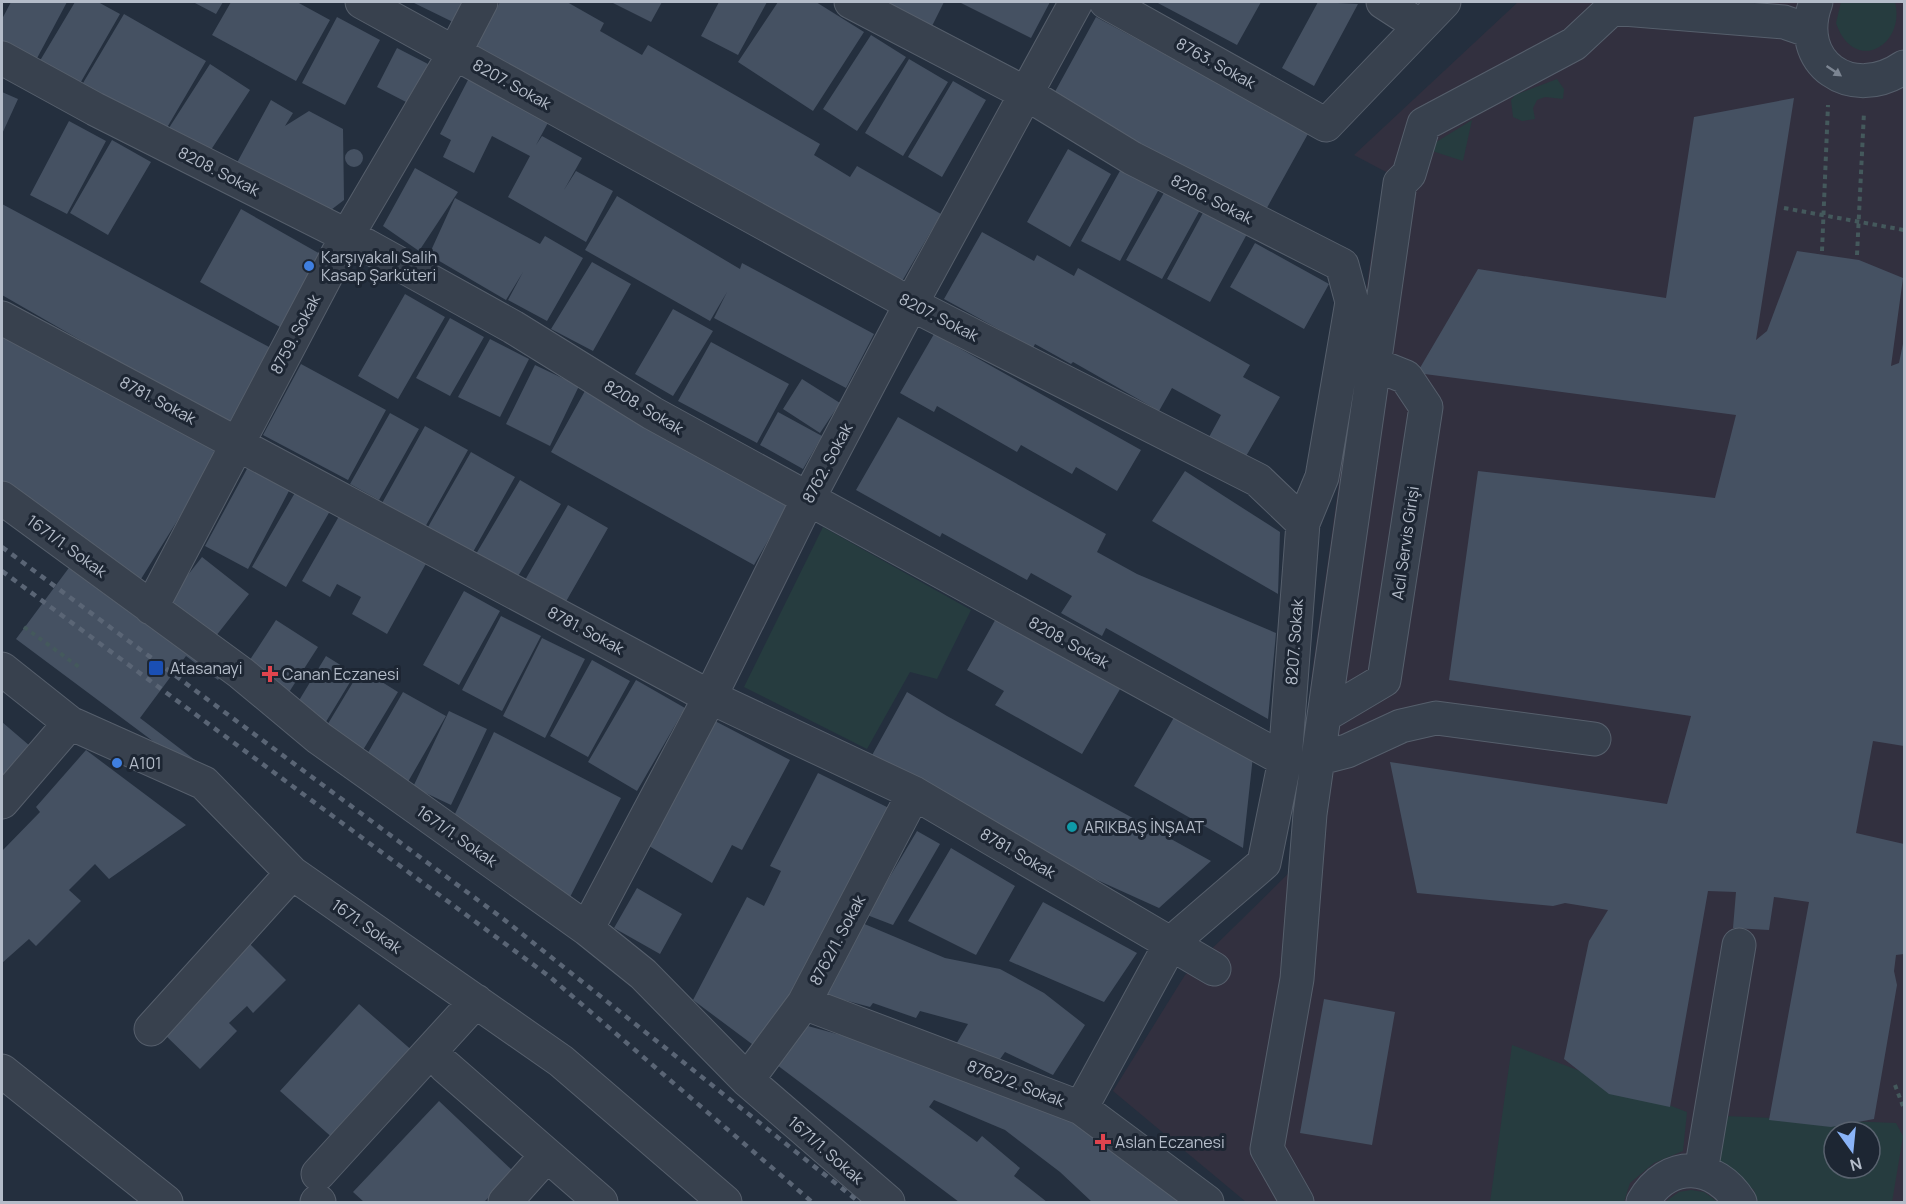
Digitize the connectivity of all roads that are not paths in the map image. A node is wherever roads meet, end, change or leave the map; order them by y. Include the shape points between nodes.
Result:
1 (362, 2) edge
2 (481, 2) edge
3 (851, 2) edge
4 (1077, 2) edge
5 (1106, 2) edge
6 (1383, 2) edge
7 (1444, 2) edge
8 (1615, 5) edge
9 (1813, 16) edge
10 (1420, 26) junction
11 (455, 52) junction
12 (2, 58) edge
13 (1905, 67) edge
14 (1027, 94) junction
15 (347, 236) junction
16 (911, 304) junction
17 (2, 318) edge
18 (1376, 365) junction
19 (237, 442) junction
20 (2, 498) edge
21 (808, 499) junction
22 (1303, 523) junction
23 (151, 608) junction
24 (2, 669) edge
25 (710, 697) junction
26 (1325, 715) junction
27 (70, 723) junction
28 (1594, 739) dead end
29 (1320, 758) junction
30 (1285, 759) junction
31 (914, 793) junction
32 (2, 802) edge
33 (292, 873) junction
34 (587, 929) junction
35 (1171, 943) junction
36 (1739, 945) dead end
37 (1214, 969) dead end
38 (476, 1001) junction
39 (804, 1003) junction
40 (151, 1029) dead end
41 (445, 1066) dead end
42 (2, 1071) edge
43 (747, 1080) junction
44 (1081, 1108) junction
45 (547, 1155) junction
46 (1701, 1172) junction
47 (318, 1193) edge
48 (166, 1203) edge
49 (504, 1203) edge
50 (601, 1203) edge
51 (725, 1203) edge
52 (888, 1203) edge
53 (1206, 1203) edge
54 (1297, 1203) edge
55 (1643, 1203) edge
56 (1740, 1203) edge

1 - 11 street, 8207. Sokak
2 - 11 street, 8759. Sokak
3 - 14 street, 8206. Sokak
4 - 14 street, 8762. Sokak
5 - 10 street, 8763. Sokak via 1326,125
6 - 10 street
7 - 10 street
8 - 9 street via 1784,22
8 - 18 street via 1574,44 1424,124 1409,174 1400,183
9 -> 13 street via 1816,52 1830,69 1846,79 1878,81
11 - 15 street, 8759. Sokak
11 - 16 street, 8207. Sokak
12 - 15 street, 8208. Sokak via 94,109
14 - 16 street, 8762. Sokak
14 - 22 street, 8206. Sokak via 1132,158 1342,265 1352,302 1322,477
15 - 19 street, 8759. Sokak
15 - 21 street, 8208. Sokak via 513,327 652,413
16 - 21 street, 8762. Sokak
16 - 22 street, 8207. Sokak via 1258,480
17 - 19 street, 8781. Sokak
18 - 26 street
18 - 26 street, Acil Servis Girişi via 1406,376 1426,407 1384,680
19 - 23 street, 8759. Sokak
19 - 25 street, 8781. Sokak
20 - 23 street, 1671/1. Sokak
21 - 25 street, 8762. Sokak
21 - 30 street, 8208. Sokak
22 - 30 street, 8207. Sokak
23 - 34 street, 1671/1. Sokak via 241,673 319,738
24 - 27 street, 1671. Sokak
25 - 31 street, 8781. Sokak
25 - 34 street, 8762. Sokak
26 - 29 street
27 - 32 street
27 - 33 street, 1671. Sokak via 204,783
28 - 29 street via 1436,718 1401,726 1347,751
29 - 54 street via 1310,814 1297,979 1267,1149
30 - 35 street, 8207. Sokak via 1264,863
31 - 35 street, 8781. Sokak
31 - 39 street, 8762/1. Sokak
33 - 38 street, 1671. Sokak
33 - 40 street
34 - 43 street, 1671/1. Sokak via 643,974
35 - 37 street, 8781. Sokak
35 - 44 street
36 - 46 street
38 - 47 street
38 - 51 street, 1671. Sokak via 561,1061
39 - 43 street, 8762/1. Sokak
39 - 44 street, 8762/2. Sokak
41 - 45 street
42 - 48 street
43 - 52 street, 1671/1. Sokak
44 - 53 street, 8762/2. Sokak
45 - 49 street
45 - 50 street
46 - 55 street via 1683,1171 1667,1177 1653,1187
46 - 56 street via 1717,1177 1731,1188

